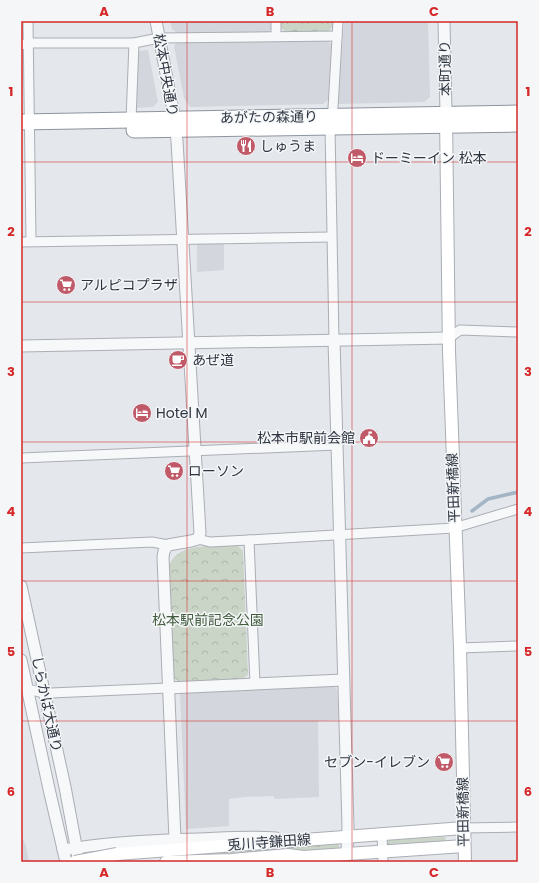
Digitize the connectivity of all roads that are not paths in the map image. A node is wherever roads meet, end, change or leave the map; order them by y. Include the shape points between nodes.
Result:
1 (28, 21) edge
2 (156, 21) edge
3 (276, 21) edge
4 (338, 21) edge
5 (444, 21) edge
6 (276, 36) junction
7 (337, 36) junction
8 (160, 38) junction
9 (134, 43) junction
10 (25, 44) edge
11 (518, 113) edge
12 (131, 120) junction
13 (446, 120) junction
14 (331, 121) junction
15 (175, 124) junction
16 (518, 124) edge
17 (25, 127) edge
18 (332, 237) junction
19 (183, 239) junction
20 (31, 241) junction
21 (21, 242) edge
22 (518, 332) edge
23 (448, 338) junction
24 (334, 340) junction
25 (188, 344) junction
26 (21, 346) edge
27 (337, 445) junction
28 (195, 452) junction
29 (21, 458) edge
30 (518, 509) edge
31 (454, 528) junction
32 (339, 535) junction
33 (198, 539) junction
34 (248, 540) junction
35 (168, 545) junction
36 (21, 548) edge
37 (21, 586) edge
38 (518, 646) edge
39 (460, 648) junction
40 (21, 660) edge
41 (343, 680) junction
42 (255, 684) junction
43 (168, 688) junction
44 (27, 689) junction
45 (44, 693) junction
46 (518, 827) edge
47 (464, 828) junction
48 (382, 834) junction
49 (348, 836) junction
50 (175, 839) junction
51 (294, 840) junction
52 (464, 846) junction
53 (76, 847) junction
54 (63, 850) junction
55 (346, 853) junction
56 (303, 856) junction
57 (383, 856) edge
58 (66, 862) edge
59 (75, 862) edge
60 (78, 862) edge
61 (166, 862) edge
62 (284, 862) edge
63 (465, 862) edge

1 - 10 street
2 - 8 street, 松本中央通り
3 - 6 street
4 - 7 street
5 - 13 street, 本町通り
6 - 7 street
6 - 8 street
7 - 14 street
8 - 9 street
8 - 15 street, 松本中央通り
9 - 10 street
9 - 12 street
10 - 17 street
11 - 13 highway, あがたの森通り
12 - 15 highway, あがたの森通り
12 - 17 highway, あがたの森通り
13 - 14 highway, あがたの森通り
13 - 16 highway, あがたの森通り
13 - 23 main road, 平田新橋線
14 - 15 highway, あがたの森通り
14 - 18 street
15 - 17 highway, あがたの森通り
15 - 19 street, 松本中央通り
17 - 20 street
18 - 19 street
18 - 24 street
19 - 20 street
19 - 25 street, 松本中央通り
20 - 21 street
22 - 23 street via 460,330
23 - 24 street
23 - 31 main road, 平田新橋線
24 - 25 street
24 - 27 street
25 - 26 street
25 - 28 street, 松本中央通り
27 - 28 street
27 - 32 street
28 - 29 street
28 - 33 street, 松本中央通り via 200,533
30 - 31 street
31 - 32 street
31 - 39 main road, 平田新橋線
32 - 34 street
32 - 41 street
33 - 34 street via 210,542
33 - 35 street
34 - 42 street
35 - 36 street via 152,542
35 - 43 street via 163,557
37 - 45 street, しらかば大通り
38 - 39 street
39 - 47 main road, 平田新橋線
40 - 44 street, しらかば大通り
41 - 42 street
41 - 49 street
42 - 43 street
43 - 45 street
43 - 50 street
44 - 45 street
44 - 54 street, しらかば大通り
45 - 53 street, しらかば大通り
46 - 47 street
47 - 48 main road, 兎川寺鎌田線
47 - 52 main road, 平田新橋線
48 - 49 main road, 兎川寺鎌田線
48 - 57 street
49 - 51 main road, 兎川寺鎌田線
49 - 55 street
50 - 51 street via 260,837
50 - 53 street
51 - 59 main road, 兎川寺鎌田線, bridge via 117,854
52 - 57 main road, 兎川寺鎌田線
52 - 63 main road, 平田新橋線
53 - 54 street
53 - 60 street, しらかば大通り
54 - 58 street, しらかば大通り
55 - 56 main road, 兎川寺鎌田線
55 - 57 main road, 兎川寺鎌田線
56 - 61 main road, 兎川寺鎌田線
56 - 62 street

